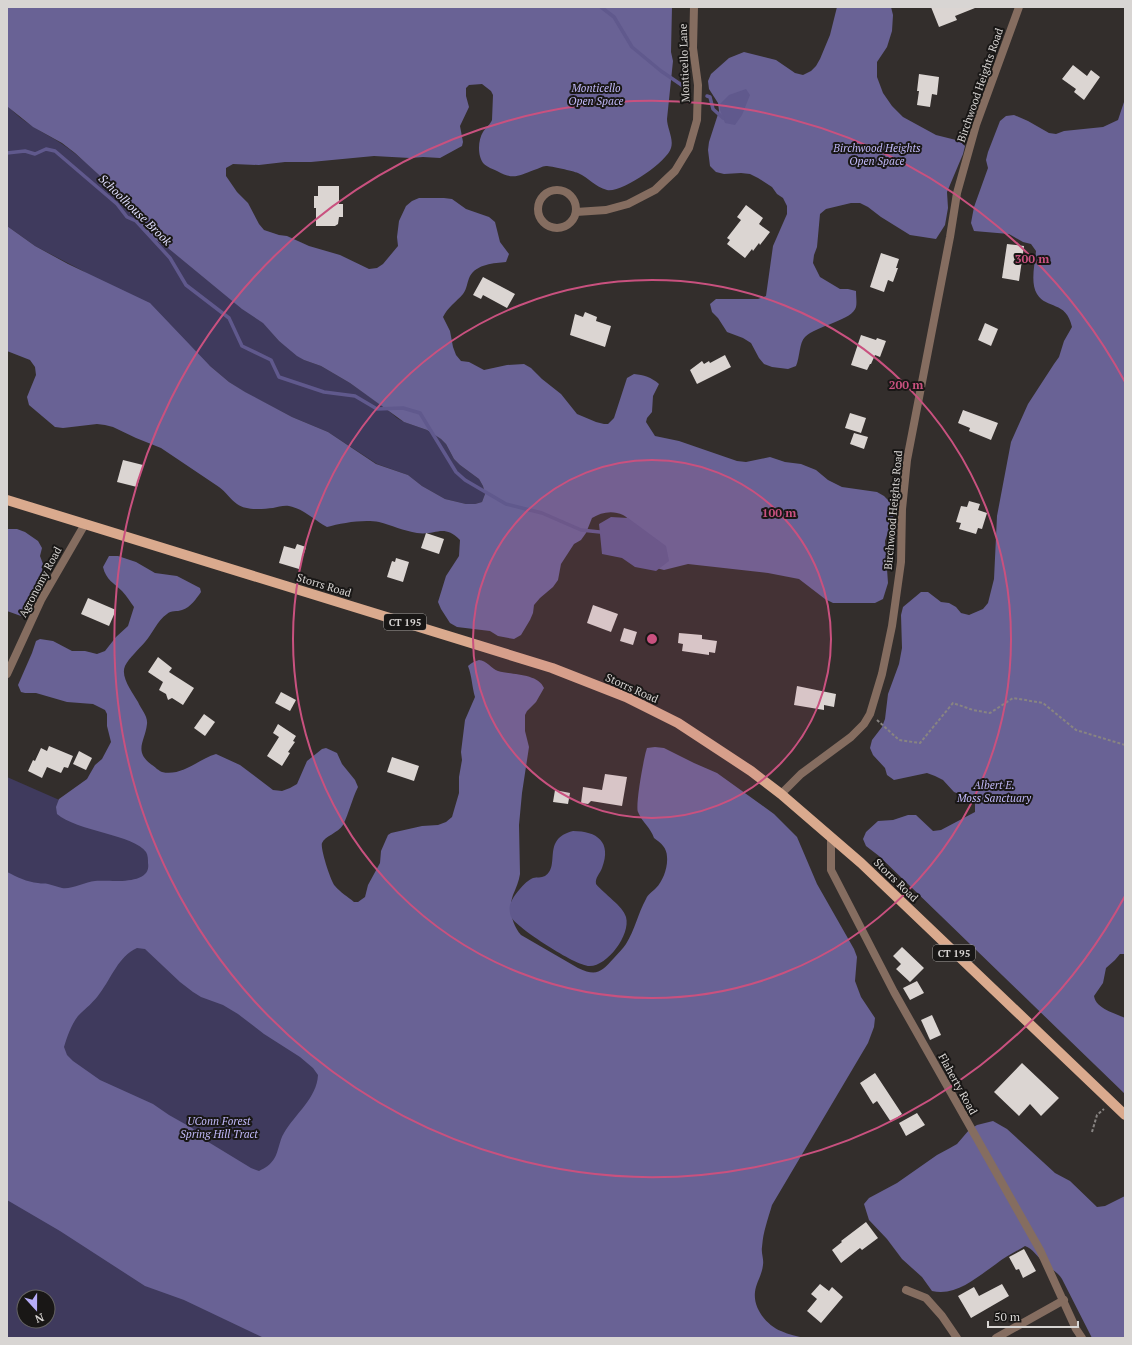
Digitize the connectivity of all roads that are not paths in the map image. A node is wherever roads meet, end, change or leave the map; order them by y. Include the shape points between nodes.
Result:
1 (694, 7) edge
2 (1019, 7) edge
3 (576, 212) junction
4 (7, 500) edge
5 (84, 524) junction
6 (7, 674) edge
7 (781, 794) junction
8 (831, 837) junction
9 (1125, 1115) edge
10 (906, 1290) dead end
11 (1064, 1300) junction
12 (957, 1338) edge
13 (996, 1338) edge
14 (1082, 1338) edge

1 - 3 street, Monticello Lane via 693,48 698,85 697,120 689,148 675,171 655,190 628,204 606,210
2 - 7 street, Birchwood Heights Road via 976,125 958,193 907,460 902,509 901,562 892,626 870,714 851,737 801,774
3 - 3 street via 571,222 556,227 544,222 538,211 541,199 545,195 561,190 567,192 574,201
4 - 5 main road, Storrs Road / CT 195
5 - 6 street, Agronomy Road via 42,600
5 - 7 main road, Storrs Road / CT 195 via 552,668 626,697 678,723 745,766
7 - 8 main road, Storrs Road / CT 195
8 - 9 main road, Storrs Road / CT 195 via 861,862
8 - 11 street, Flaherty Road via 831,870 894,992 1040,1250
10 - 12 street via 926,1298
11 - 13 street
11 - 14 street, Flaherty Road

